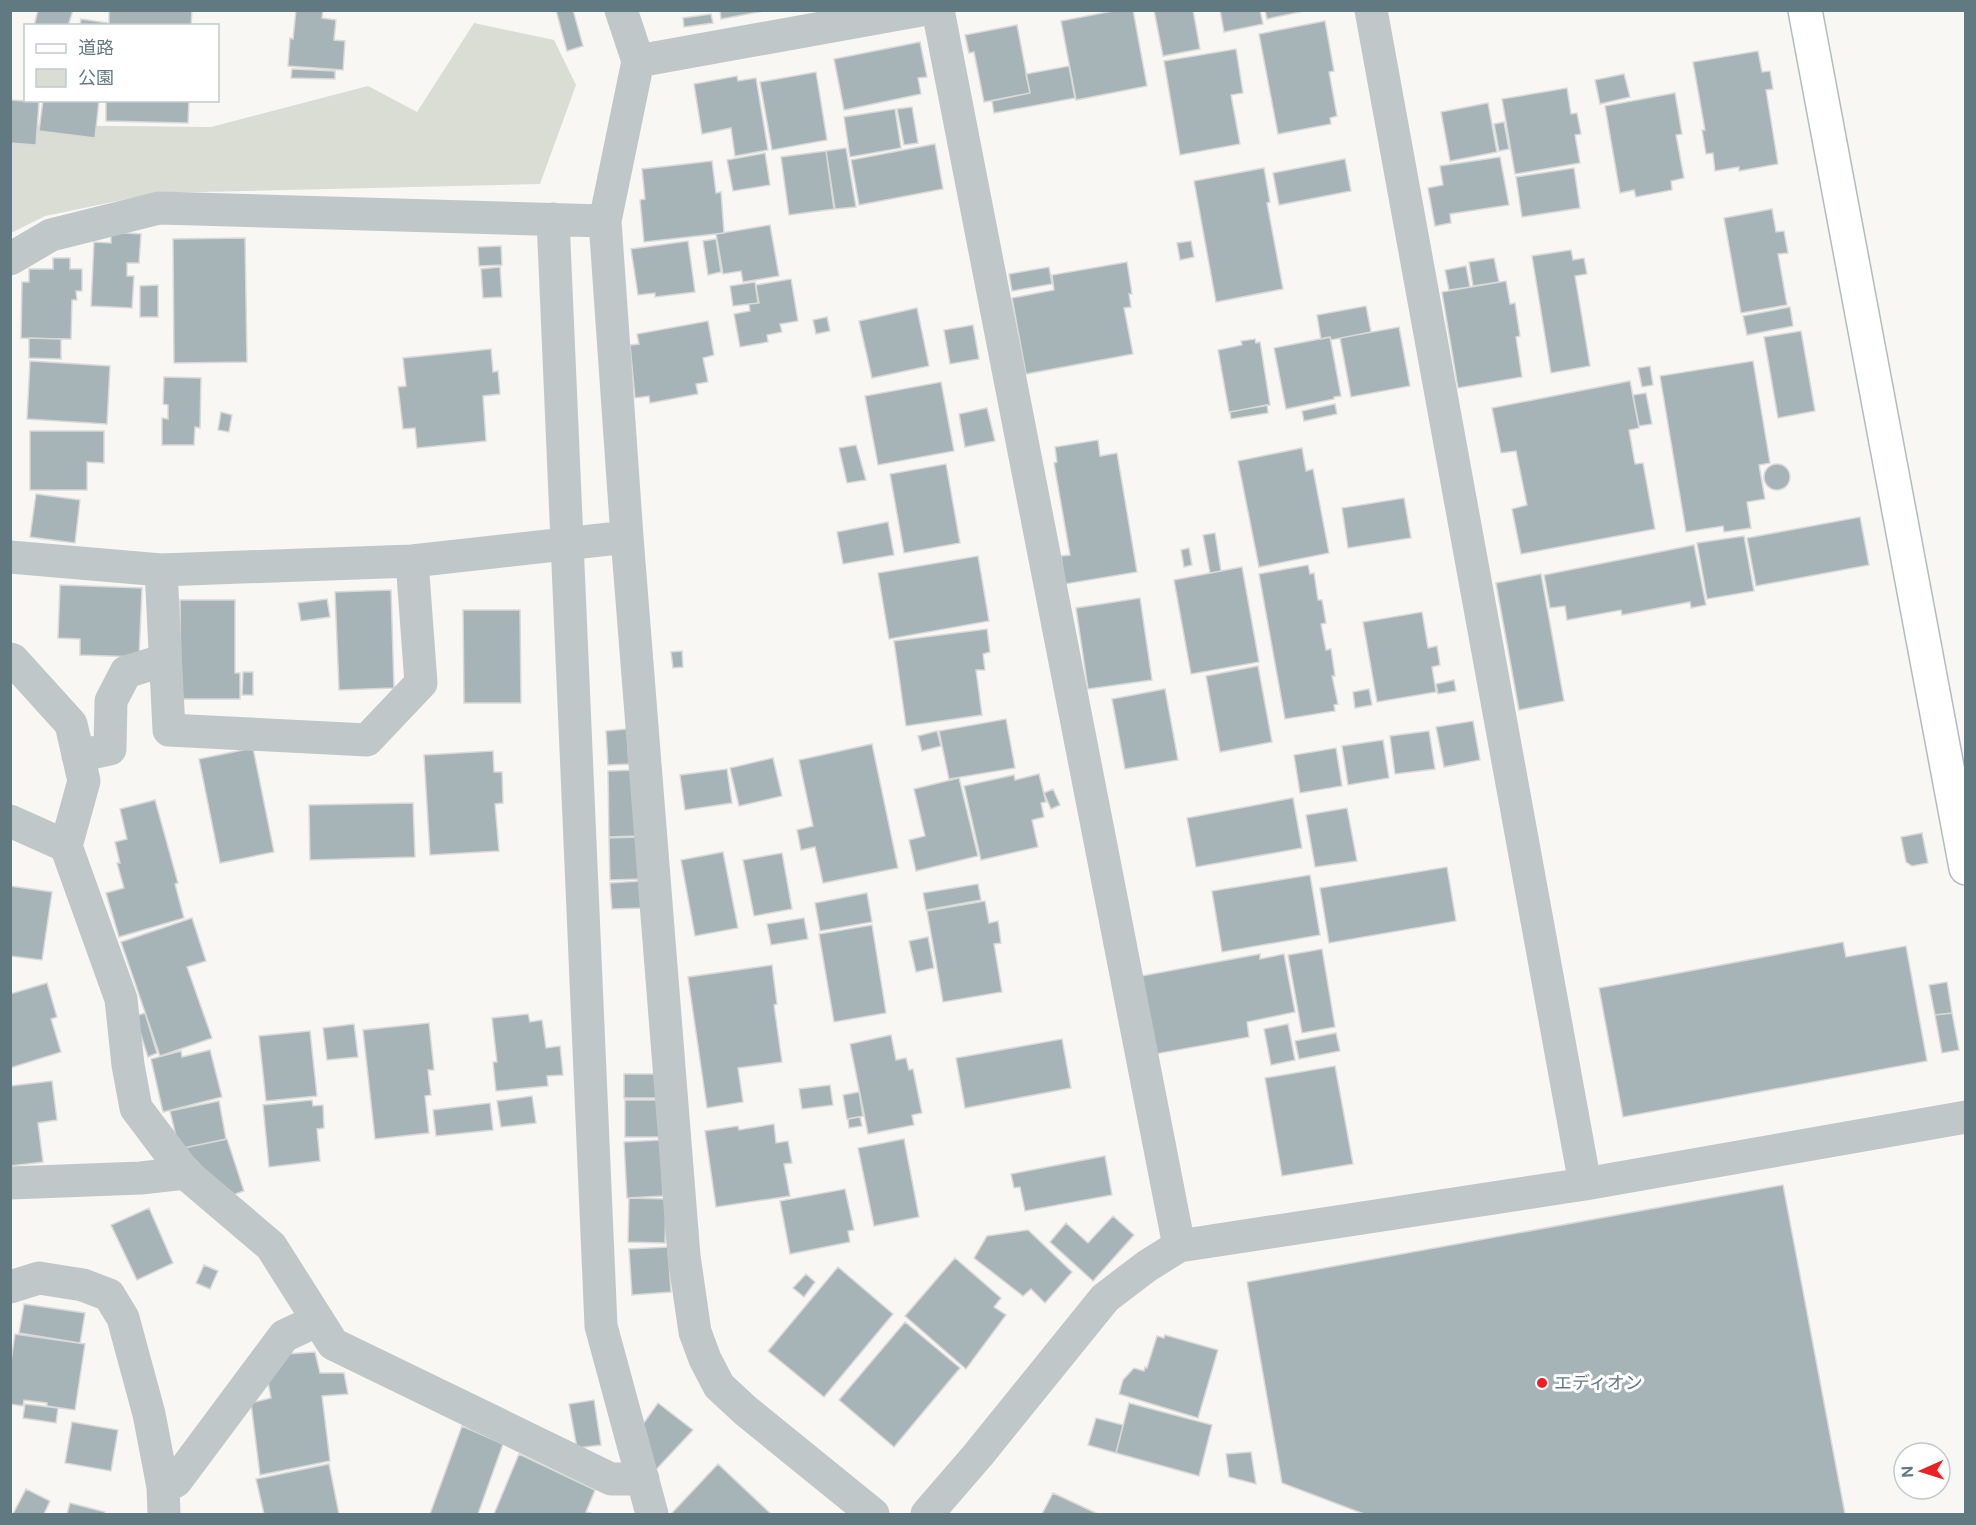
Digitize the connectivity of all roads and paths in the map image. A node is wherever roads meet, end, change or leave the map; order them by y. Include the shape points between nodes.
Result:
1 (621, 10) edge
2 (938, 10) edge
3 (1371, 10) edge
4 (1804, 10) edge
5 (922, 11) edge
6 (638, 61) junction
7 (553, 219) junction
8 (604, 221) junction
9 (10, 259) edge
10 (627, 537) junction
11 (568, 544) junction
12 (10, 556) edge
13 (412, 561) junction
14 (161, 570) junction
15 (10, 659) edge
16 (165, 660) junction
17 (78, 756) junction
18 (10, 821) edge
19 (66, 846) junction
20 (1965, 868) edge
21 (1965, 1117) edge
22 (185, 1173) junction
23 (10, 1183) edge
24 (1586, 1184) junction
25 (1179, 1246) junction
26 (10, 1287) edge
27 (318, 1320) junction
28 (643, 1479) junction
29 (164, 1501) edge
30 (652, 1515) edge
31 (873, 1515) edge
32 (927, 1515) edge

1 - 6 street
2 - 25 street
3 - 24 street
4 - 20 street
5 - 6 street
6 - 8 street
7 - 8 street
7 - 9 street via 159,208 51,235
7 - 11 street
8 - 10 street
10 - 11 street
10 - 31 street via 683,1245 695,1332 719,1386
11 - 13 street
11 - 28 street via 602,1326
12 - 14 street
13 - 14 street
13 - 16 street via 421,683 366,740 169,730
14 - 16 street
15 - 17 street via 71,724
16 - 17 street via 126,672 111,700 110,749
17 - 19 street via 84,781
18 - 19 street
19 - 22 street via 121,999 136,1108
21 - 24 street
22 - 23 street
22 - 27 street via 271,1246
24 - 25 street
25 - 32 street via 1105,1298
26 - 29 street via 39,1278 83,1285 109,1295 123,1318 149,1414
27 - 28 street via 333,1344 611,1479
27 - 29 street via 284,1336
28 - 30 street

